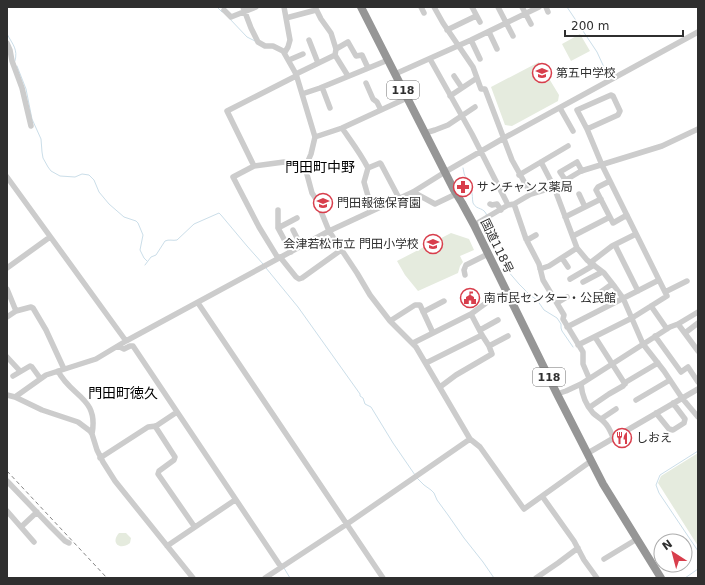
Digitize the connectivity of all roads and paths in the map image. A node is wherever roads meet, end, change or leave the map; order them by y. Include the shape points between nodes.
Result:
1 (256, 7) edge
2 (284, 7) edge
3 (361, 7) edge
4 (434, 7) edge
5 (472, 7) edge
6 (498, 7) edge
7 (522, 7) edge
8 (539, 7) edge
9 (316, 8) edge
10 (244, 9) edge
11 (224, 10) dead end
12 (305, 10) edge
13 (526, 14) junction
14 (476, 16) junction
15 (286, 18) junction
16 (480, 22) dead end
17 (506, 23) junction
18 (531, 24) dead end
19 (447, 30) junction
20 (489, 32) junction
21 (698, 32) edge
22 (513, 36) dead end
23 (309, 40) dead end
24 (471, 40) junction
25 (7, 43) edge
26 (458, 46) junction
27 (336, 49) junction
28 (497, 49) dead end
29 (284, 52) junction
30 (303, 54) dead end
31 (335, 55) junction
32 (430, 58) junction
33 (480, 59) dead end
34 (289, 60) junction
35 (388, 60) junction
36 (318, 63) junction
37 (368, 68) junction
38 (395, 74) junction
39 (296, 75) junction
40 (348, 76) junction
41 (454, 76) dead end
42 (477, 78) junction
43 (366, 83) dead end
44 (322, 87) junction
45 (462, 88) junction
46 (302, 94) junction
47 (450, 96) junction
48 (407, 98) junction
49 (475, 107) dead end
50 (330, 108) dead end
51 (560, 108) junction
52 (381, 110) junction
53 (462, 116) junction
54 (31, 126) dead end
55 (342, 128) junction
56 (587, 129) junction
57 (698, 129) edge
58 (573, 131) dead end
59 (425, 133) junction
60 (315, 138) junction
61 (504, 138) junction
62 (568, 146) dead end
63 (481, 151) junction
64 (541, 162) junction
65 (306, 164) junction
66 (602, 165) junction
67 (254, 166) junction
68 (368, 168) junction
69 (582, 171) junction
70 (445, 172) junction
71 (519, 175) junction
72 (7, 177) edge
73 (566, 181) junction
74 (610, 181) junction
75 (554, 187) junction
76 (412, 192) junction
77 (456, 194) junction
78 (531, 194) junction
79 (579, 194) dead end
80 (399, 198) junction
81 (601, 199) junction
82 (490, 204) dead end
83 (511, 205) junction
84 (585, 207) junction
85 (278, 210) dead end
86 (372, 210) junction
87 (500, 210) junction
88 (627, 215) junction
89 (565, 217) junction
90 (297, 218) dead end
91 (610, 218) junction
92 (474, 225) junction
93 (278, 228) junction
94 (292, 230) dead end
95 (329, 231) junction
96 (636, 234) junction
97 (536, 235) dead end
98 (573, 236) junction
99 (50, 237) junction
100 (526, 239) junction
101 (615, 245) junction
102 (301, 246) junction
103 (577, 248) junction
104 (341, 250) junction
105 (291, 252) junction
106 (488, 254) junction
107 (279, 258) junction
108 (562, 258) junction
109 (592, 264) junction
110 (568, 267) dead end
111 (7, 268) edge
112 (540, 269) junction
113 (602, 272) junction
114 (464, 275) dead end
115 (570, 280) dead end
116 (659, 280) junction
117 (687, 281) dead end
118 (583, 282) dead end
119 (612, 284) junction
120 (7, 289) edge
121 (506, 291) junction
122 (638, 291) junction
123 (665, 292) junction
124 (598, 294) dead end
125 (567, 297) dead end
126 (623, 298) junction
127 (444, 301) dead end
128 (198, 303) junction
129 (557, 303) junction
130 (651, 306) junction
131 (16, 312) junction
132 (423, 312) junction
133 (698, 312) edge
134 (471, 314) junction
135 (7, 316) edge
136 (632, 318) junction
137 (498, 320) dead end
138 (390, 321) junction
139 (698, 323) edge
140 (678, 324) junction
141 (567, 327) junction
142 (667, 329) junction
143 (481, 332) junction
144 (433, 333) junction
145 (685, 333) junction
146 (508, 336) dead end
147 (655, 336) junction
148 (595, 337) junction
149 (126, 341) junction
150 (413, 343) junction
151 (643, 344) junction
152 (578, 345) junction
153 (118, 346) junction
154 (489, 346) junction
155 (697, 347) edge
156 (7, 357) edge
157 (426, 363) junction
158 (658, 363) junction
159 (611, 364) junction
160 (61, 370) junction
161 (20, 371) junction
162 (13, 376) dead end
163 (40, 378) junction
164 (589, 378) junction
165 (670, 380) junction
166 (698, 382) edge
167 (581, 384) junction
168 (624, 384) junction
169 (440, 387) junction
170 (698, 389) edge
171 (557, 394) junction
172 (7, 395) edge
173 (15, 397) junction
174 (682, 398) junction
175 (636, 400) dead end
176 (673, 403) junction
177 (590, 407) junction
178 (616, 409) dead end
179 (177, 412) junction
180 (656, 413) junction
181 (698, 417) edge
182 (601, 419) junction
183 (155, 426) junction
184 (92, 434) junction
185 (613, 437) junction
186 (470, 439) junction
187 (588, 453) junction
188 (100, 458) junction
189 (591, 461) junction
190 (7, 481) edge
191 (542, 496) junction
192 (235, 500) junction
193 (7, 511) edge
194 (37, 512) junction
195 (347, 524) junction
196 (194, 526) junction
197 (21, 527) junction
198 (637, 539) junction
199 (34, 542) dead end
200 (69, 543) dead end
201 (167, 546) junction
202 (578, 548) junction
203 (604, 559) dead end
204 (280, 567) junction
205 (193, 578) edge
206 (265, 578) edge
207 (383, 578) edge
208 (536, 578) edge
209 (597, 578) edge
210 (661, 578) edge

1 - 10 street
2 - 15 street
3 - 35 highway, 国道118号 / 118
4 - 19 street
5 - 14 street
6 - 17 street
7 - 13 street
8 - 13 street
9 - 12 street
9 - 27 street via 331,33
10 - 11 street via 231,17
10 - 29 street via 258,42
12 - 15 street
13 - 17 street
13 - 18 street
14 - 16 street
14 - 19 street
15 - 29 street via 290,40
17 - 20 street
17 - 22 street
19 - 26 street
20 - 24 street
20 - 28 street
21 - 51 street
23 - 36 street
24 - 26 street
24 - 33 street
25 - 54 street
26 - 32 street
26 - 42 street via 473,67
27 - 31 street
27 - 37 street via 348,42 356,56 362,55
29 - 34 street
30 - 34 street
31 - 36 street
31 - 40 street
32 - 38 street
32 - 47 street
34 - 39 street
35 - 37 street
35 - 38 highway, 国道118号 / 118
36 - 39 street
37 - 40 street
38 - 48 highway, 国道118号 / 118
39 - 46 street
39 - 67 street via 227,111
40 - 44 street
41 - 45 street
42 - 45 street
42 - 61 street via 481,90 485,89
43 - 52 street
44 - 46 street
44 - 50 street
45 - 47 street
46 - 60 street
47 - 53 street
48 - 52 street
48 - 59 highway, 国道118号 / 118
49 - 53 street
51 - 58 street
51 - 61 street
52 - 55 street
53 - 59 street via 448,125
53 - 63 street
55 - 60 street
55 - 68 street
56 - 56 street via 577,110 614,96 620,111 618,114
56 - 66 street
57 - 66 street via 662,146
59 - 70 highway, 国道118号 / 118
60 - 65 street
61 - 63 street
61 - 71 street
62 - 64 street
63 - 70 street
63 - 83 street
64 - 71 street
64 - 75 street
65 - 67 street via 284,162
65 - 95 street via 312,193
66 - 69 street
66 - 74 street
67 - 107 street via 233,177 259,227
68 - 80 street via 380,163
68 - 86 street via 364,182
69 - 73 street
69 - 73 street via 577,162 560,172
70 - 76 street
70 - 77 highway, 国道118号 / 118
71 - 78 street
72 - 99 street
73 - 75 street
74 - 81 street via 596,189
74 - 88 street
75 - 78 street
75 - 89 street
76 - 77 street via 435,204
76 - 80 street
77 - 92 highway, 国道118号 / 118
78 - 83 street
79 - 84 street
80 - 86 street
81 - 84 street
81 - 91 street
82 - 87 street via 497,204
83 - 87 street
83 - 100 street
84 - 89 street
85 - 93 street
86 - 95 street
87 - 92 street
88 - 91 street via 613,223
88 - 96 street
89 - 98 street
90 - 93 street
91 - 98 street
92 - 106 highway, 国道118号 / 118
93 - 105 street
94 - 102 street
95 - 102 street
95 - 104 street
96 - 101 street
96 - 116 street
97 - 100 street
98 - 103 street
99 - 111 street
99 - 149 street
100 - 112 street
101 - 109 street
101 - 122 street
102 - 105 street
103 - 108 street
103 - 109 street
104 - 107 street via 299,279
104 - 138 street
105 - 107 street
106 - 114 street via 466,265
106 - 121 highway, 国道118号 / 118
107 - 128 street
108 - 110 street
108 - 112 street
109 - 113 street
109 - 115 street
112 - 129 street via 543,280
113 - 118 street
113 - 119 street
116 - 122 street
116 - 123 street
117 - 123 street
119 - 124 street
119 - 126 street
120 - 131 street
121 - 134 street
121 - 171 highway, 国道118号 / 118
122 - 126 street
123 - 130 street via 667,296
125 - 129 street
126 - 136 street
126 - 141 street
127 - 132 street
128 - 149 street
128 - 195 street
129 - 141 street
130 - 136 street
130 - 142 street
131 - 135 street
131 - 160 street via 33,308 46,330
132 - 138 street via 420,306 415,305
132 - 144 street
133 - 140 street
134 - 143 street
134 - 144 street
136 - 148 street
136 - 151 street
137 - 143 street
138 - 150 street
139 - 145 street
140 - 142 street
140 - 145 street
141 - 152 street
142 - 147 street
143 - 154 street
143 - 157 street
144 - 150 street
145 - 155 street
146 - 154 street
147 - 151 street
147 - 166 street via 681,372 688,367
148 - 152 street
148 - 159 street
149 - 153 street
150 - 157 street
151 - 158 street
151 - 159 street
152 - 164 street via 583,352 583,364
153 - 160 street via 96,359
153 - 179 street via 124,349 132,346
154 - 169 street via 492,354
156 - 161 street
157 - 169 street
158 - 165 street
158 - 168 street
159 - 164 street
159 - 168 street
160 - 163 street
160 - 184 street via 65,381 92,411
161 - 162 street
161 - 163 street via 30,366
163 - 173 street
164 - 167 street
165 - 174 street
165 - 175 street
167 - 171 street
167 - 177 street via 582,393
168 - 177 street
169 - 186 street
170 - 174 street
171 - 187 highway, 国道118号 / 118
172 - 173 street
173 - 184 street via 42,410 78,422
174 - 176 street
174 - 181 street
176 - 180 street
176 - 180 street via 685,419 685,422 673,430 669,429
177 - 182 street
178 - 182 street
179 - 183 street
179 - 192 street
180 - 185 street
182 - 185 street
183 - 188 street
183 - 196 street via 175,457 158,471 158,475
184 - 188 street
185 - 187 street
186 - 191 street via 480,447 524,509
186 - 195 street
187 - 189 highway, 国道118号 / 118
188 - 201 street
189 - 191 street
189 - 198 highway, 国道118号 / 118
190 - 194 street
191 - 202 street
192 - 196 street
192 - 204 street
193 - 197 street
194 - 197 street
194 - 200 street
195 - 204 street
195 - 207 street
196 - 201 street
197 - 199 street
198 - 203 street
198 - 210 highway, 国道118号 / 118
201 - 205 street
202 - 208 street
202 - 209 street
204 - 206 street

